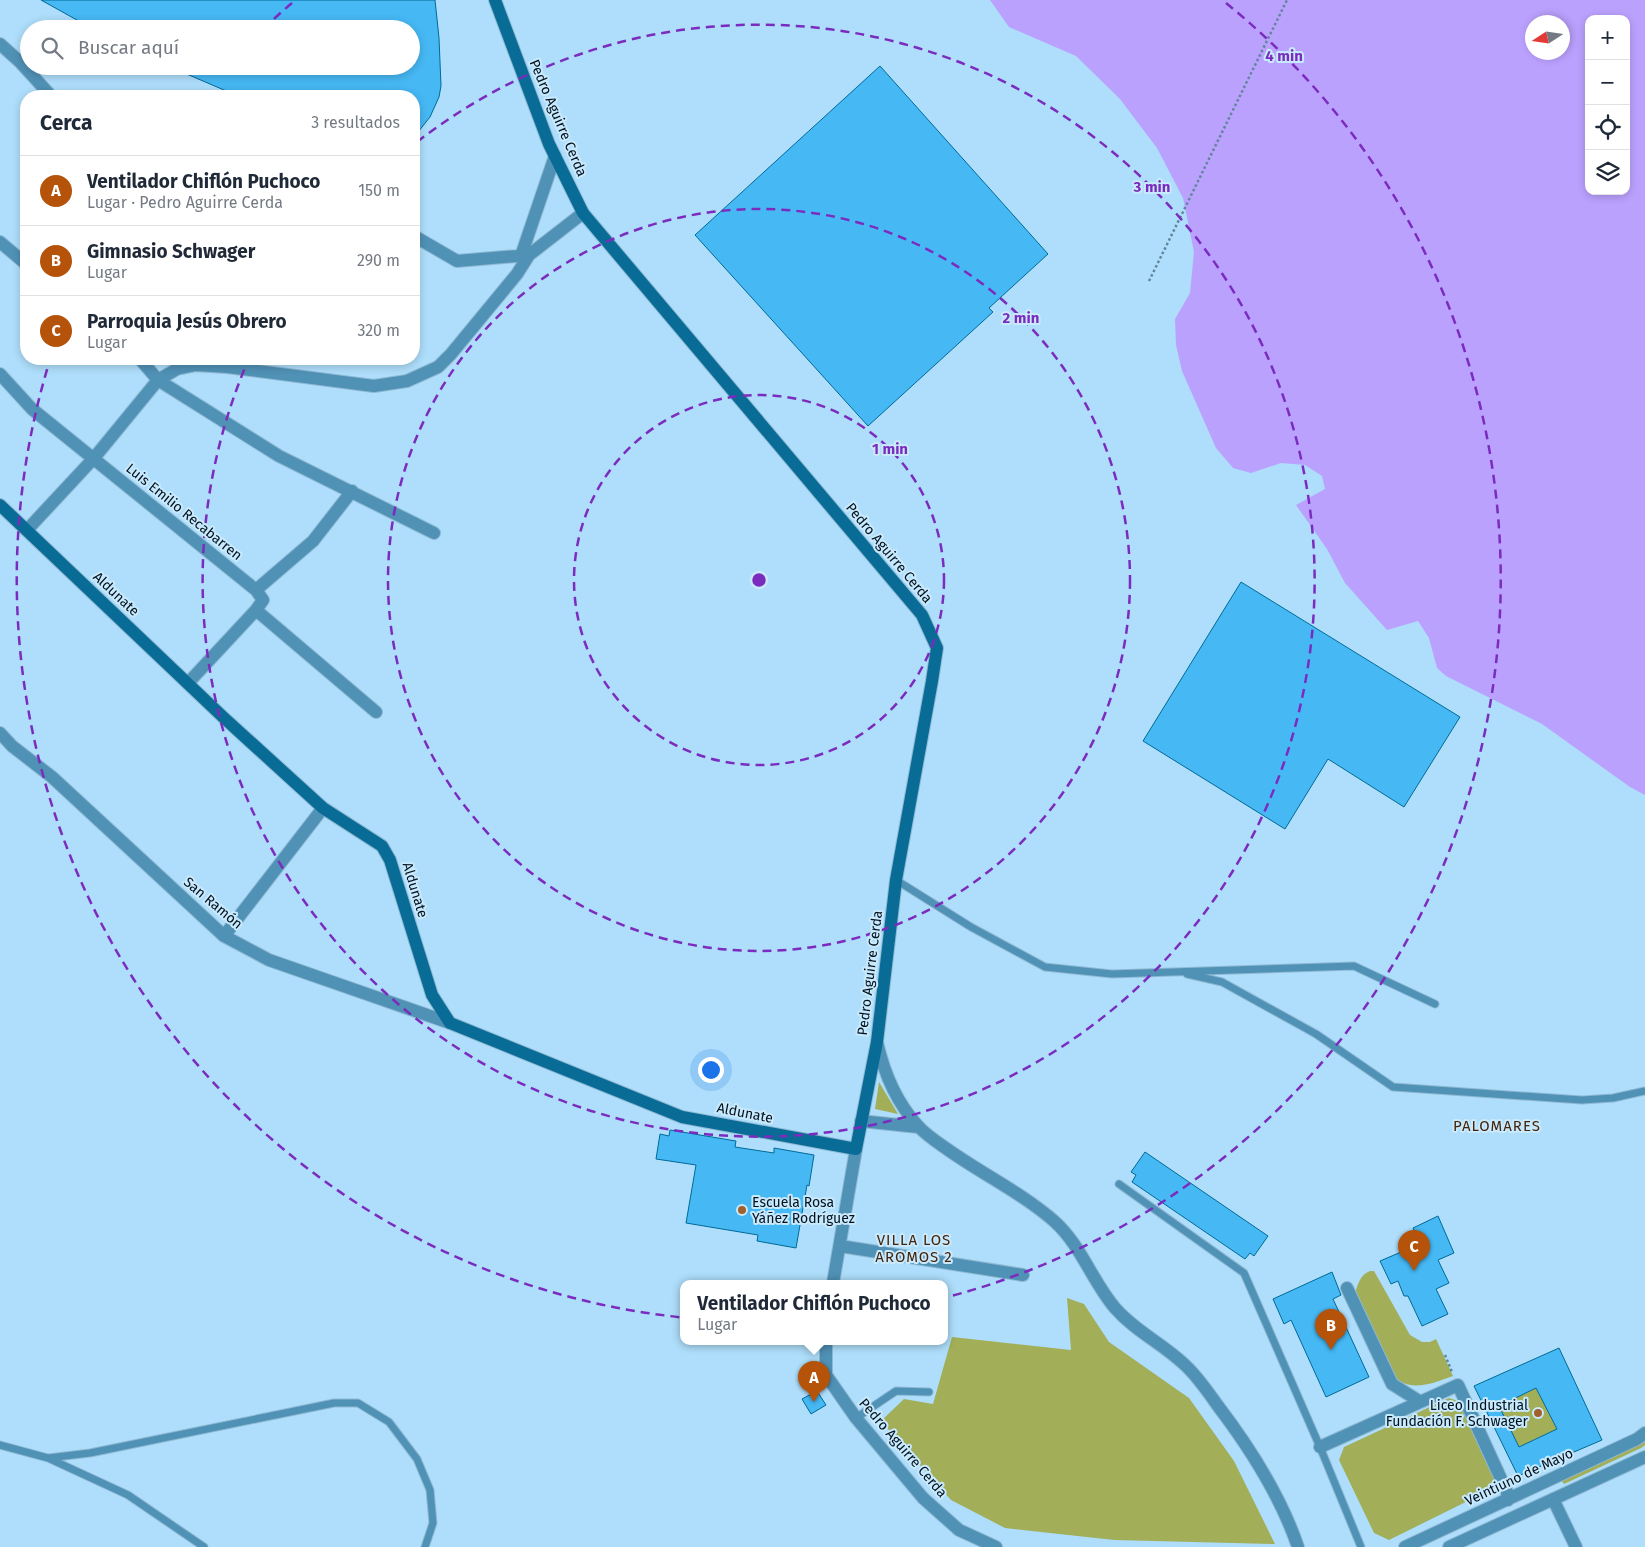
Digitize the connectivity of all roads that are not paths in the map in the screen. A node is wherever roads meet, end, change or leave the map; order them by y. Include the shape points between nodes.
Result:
1 (495, 0) edge
2 (0, 44) edge
3 (20, 62) edge
4 (32, 75) edge
5 (46, 90) edge
6 (555, 156) junction
7 (583, 213) junction
8 (420, 239) edge
9 (0, 242) edge
10 (525, 256) junction
11 (20, 259) edge
12 (145, 365) edge
13 (192, 365) edge
14 (206, 365) edge
15 (0, 374) edge
16 (158, 380) junction
17 (94, 458) junction
18 (352, 491) junction
19 (0, 505) edge
20 (27, 530) junction
21 (434, 533) dead end
22 (256, 590) junction
23 (256, 610) junction
24 (188, 683) junction
25 (376, 712) dead end
26 (0, 733) edge
27 (323, 808) junction
28 (896, 880) junction
29 (224, 936) junction
30 (1178, 972) junction
31 (1435, 1004) dead end
32 (450, 1023) junction
33 (876, 1042) junction
34 (1645, 1091) edge
35 (861, 1121) junction
36 (918, 1127) junction
37 (856, 1149) junction
38 (1119, 1184) dead end
39 (840, 1246) junction
40 (1023, 1276) dead end
41 (834, 1280) edge
42 (1347, 1288) dead end
43 (826, 1345) edge
44 (929, 1392) dead end
45 (1419, 1401) junction
46 (856, 1418) junction
47 (1645, 1433) edge
48 (0, 1446) edge
49 (1320, 1447) junction
50 (1645, 1457) edge
51 (48, 1458) junction
52 (1508, 1500) junction
53 (1553, 1500) junction
54 (204, 1547) edge
55 (425, 1547) edge
56 (996, 1547) edge
57 (1298, 1547) edge
58 (1361, 1547) edge
59 (1405, 1547) edge
60 (1449, 1547) edge
61 (1576, 1547) edge

1 - 6 street, Pedro Aguirre Cerda
2 - 3 street
4 - 5 street
6 - 7 street, Pedro Aguirre Cerda
6 - 10 street
7 - 10 street
7 - 28 street, Pedro Aguirre Cerda via 922,615 936,648
8 - 10 street via 457,261
9 - 11 street
10 - 14 street via 517,274 451,354 438,367 407,381 374,386
12 - 16 street
13 - 16 street
15 - 17 street, Luis Emilio Recabarren via 32,409
16 - 17 street
16 - 18 street via 279,456
17 - 20 street
17 - 22 street, Luis Emilio Recabarren
18 - 21 street
18 - 22 street via 313,541
19 - 20 street, Aldunate
20 - 24 street, Aldunate
22 - 23 street via 263,600
23 - 24 street
23 - 25 street
24 - 27 street, Aldunate
26 - 29 street, San Ramón
27 - 29 street
27 - 32 street, Aldunate via 382,846 390,860 432,995
28 - 30 lane via 1044,968 1112,974
28 - 33 street, Pedro Aguirre Cerda
29 - 32 street, San Ramón via 269,960
30 - 31 lane via 1354,966
30 - 34 lane via 1222,982 1316,1034 1393,1087 1582,1100
32 - 37 street, Aldunate via 682,1117
33 - 35 street, Pedro Aguirre Cerda
33 - 36 street via 896,1096
35 - 36 street
35 - 37 street, Pedro Aguirre Cerda
36 - 57 street via 969,1165 1046,1214 1072,1241 1103,1292 1124,1318 1193,1373 1254,1456
37 - 39 street, Pedro Aguirre Cerda
38 - 49 lane via 1244,1273
39 - 40 street
39 - 41 street, Pedro Aguirre Cerda
42 - 45 street via 1392,1384
43 - 46 street, Pedro Aguirre Cerda via 826,1375
44 - 46 lane via 896,1391
45 - 49 street
45 - 52 street via 1458,1385
46 - 56 street, Pedro Aguirre Cerda via 923,1498 959,1530
47 - 52 street, Veintiuno de Mayo
48 - 51 lane
49 - 58 lane
50 - 53 street
51 - 54 lane via 128,1495
51 - 55 lane via 90,1453 334,1403 358,1402 389,1422 417,1459 430,1490 433,1523
52 - 59 street, Veintiuno de Mayo
53 - 60 street
53 - 61 street

